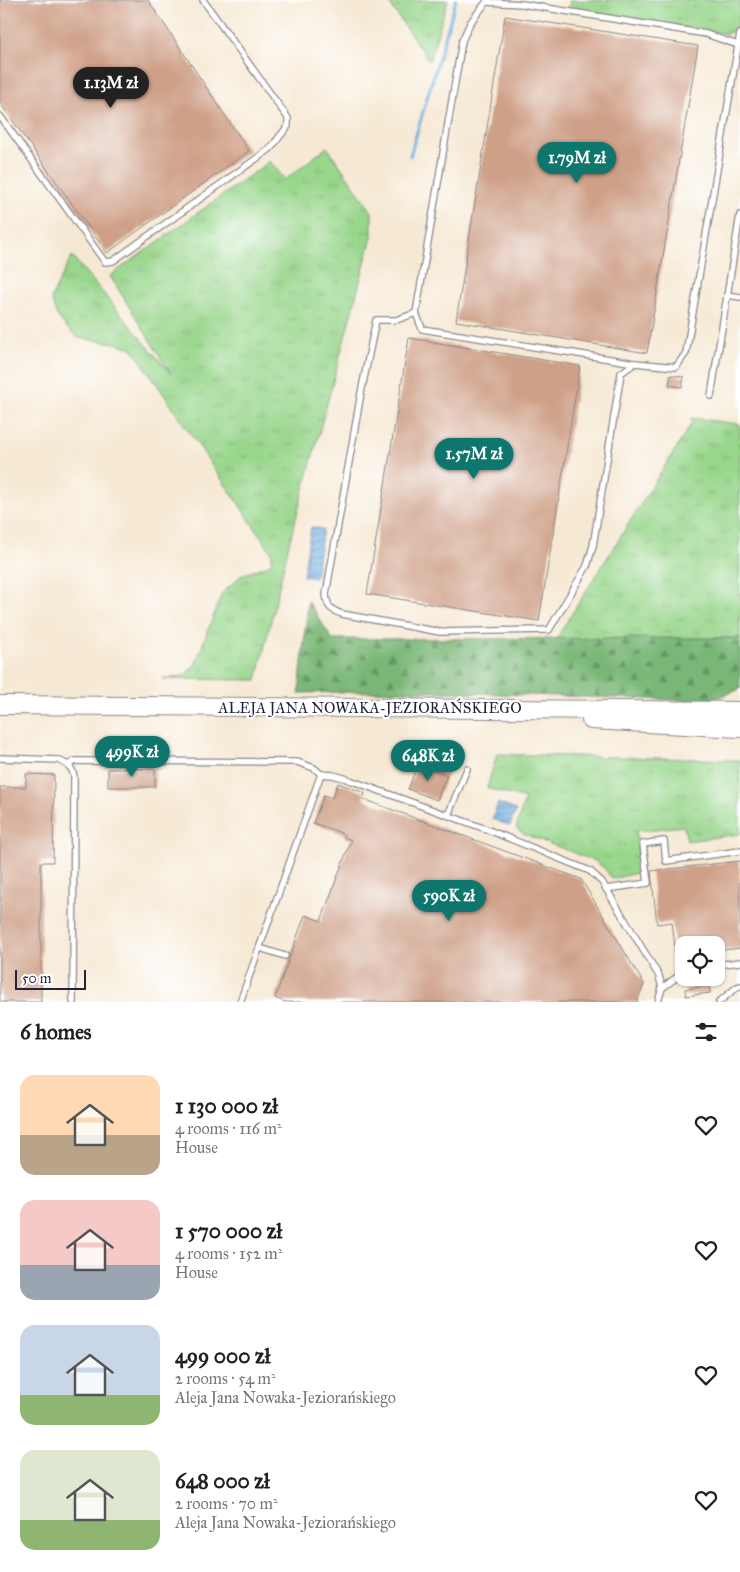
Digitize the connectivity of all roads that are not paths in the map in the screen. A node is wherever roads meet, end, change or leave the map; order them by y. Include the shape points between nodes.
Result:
1 (203, 0) edge
2 (488, 1) edge
3 (740, 34) edge
4 (738, 45) junction
5 (0, 116) edge
6 (740, 215) edge
7 (737, 248) edge
8 (727, 295) junction
9 (740, 298) edge
10 (416, 313) junction
11 (635, 363) junction
12 (711, 396) dead end
13 (0, 705) edge
14 (474, 709) junction
15 (740, 711) edge
16 (740, 728) edge
17 (0, 758) edge
18 (68, 765) junction
19 (466, 769) dead end
20 (321, 774) junction
21 (448, 815) junction
22 (740, 851) edge
23 (606, 888) junction
24 (260, 948) junction
25 (286, 956) dead end
26 (740, 962) edge
27 (725, 964) edge
28 (675, 979) edge
29 (740, 986) edge
30 (662, 988) junction
31 (73, 1002) edge
32 (240, 1002) edge
33 (658, 1002) edge
34 (718, 1002) edge

1 - 5 lane via 288,118 288,126 270,149 113,261 105,262
2 - 4 lane via 706,34
2 - 10 lane via 470,23 462,42
3 - 4 lane
4 - 11 lane via 686,354 676,367
6 - 7 lane
7 - 8 lane
8 - 9 lane
8 - 12 lane
10 - 11 lane via 422,328
10 - 11 lane via 396,320 376,320 326,594 327,605 332,611 342,614 440,632 549,630 587,566 621,372
13 - 14 main road, ALEJA JANA NOWAKA-JEZIORAŃSKIEGO
14 - 15 main road, ALEJA JANA NOWAKA-JEZIORAŃSKIEGO
14 - 16 main road via 558,719
17 - 18 lane via 58,760
18 - 20 lane via 75,761 297,762
18 - 31 lane via 74,776
19 - 21 lane
20 - 21 lane via 339,776
20 - 24 lane
21 - 23 lane via 590,871
22 - 23 lane via 666,861 664,841 643,844 648,883
23 - 30 lane via 656,970
24 - 25 lane
24 - 32 lane
26 - 27 lane
28 - 30 lane
29 - 34 lane
30 - 33 lane

